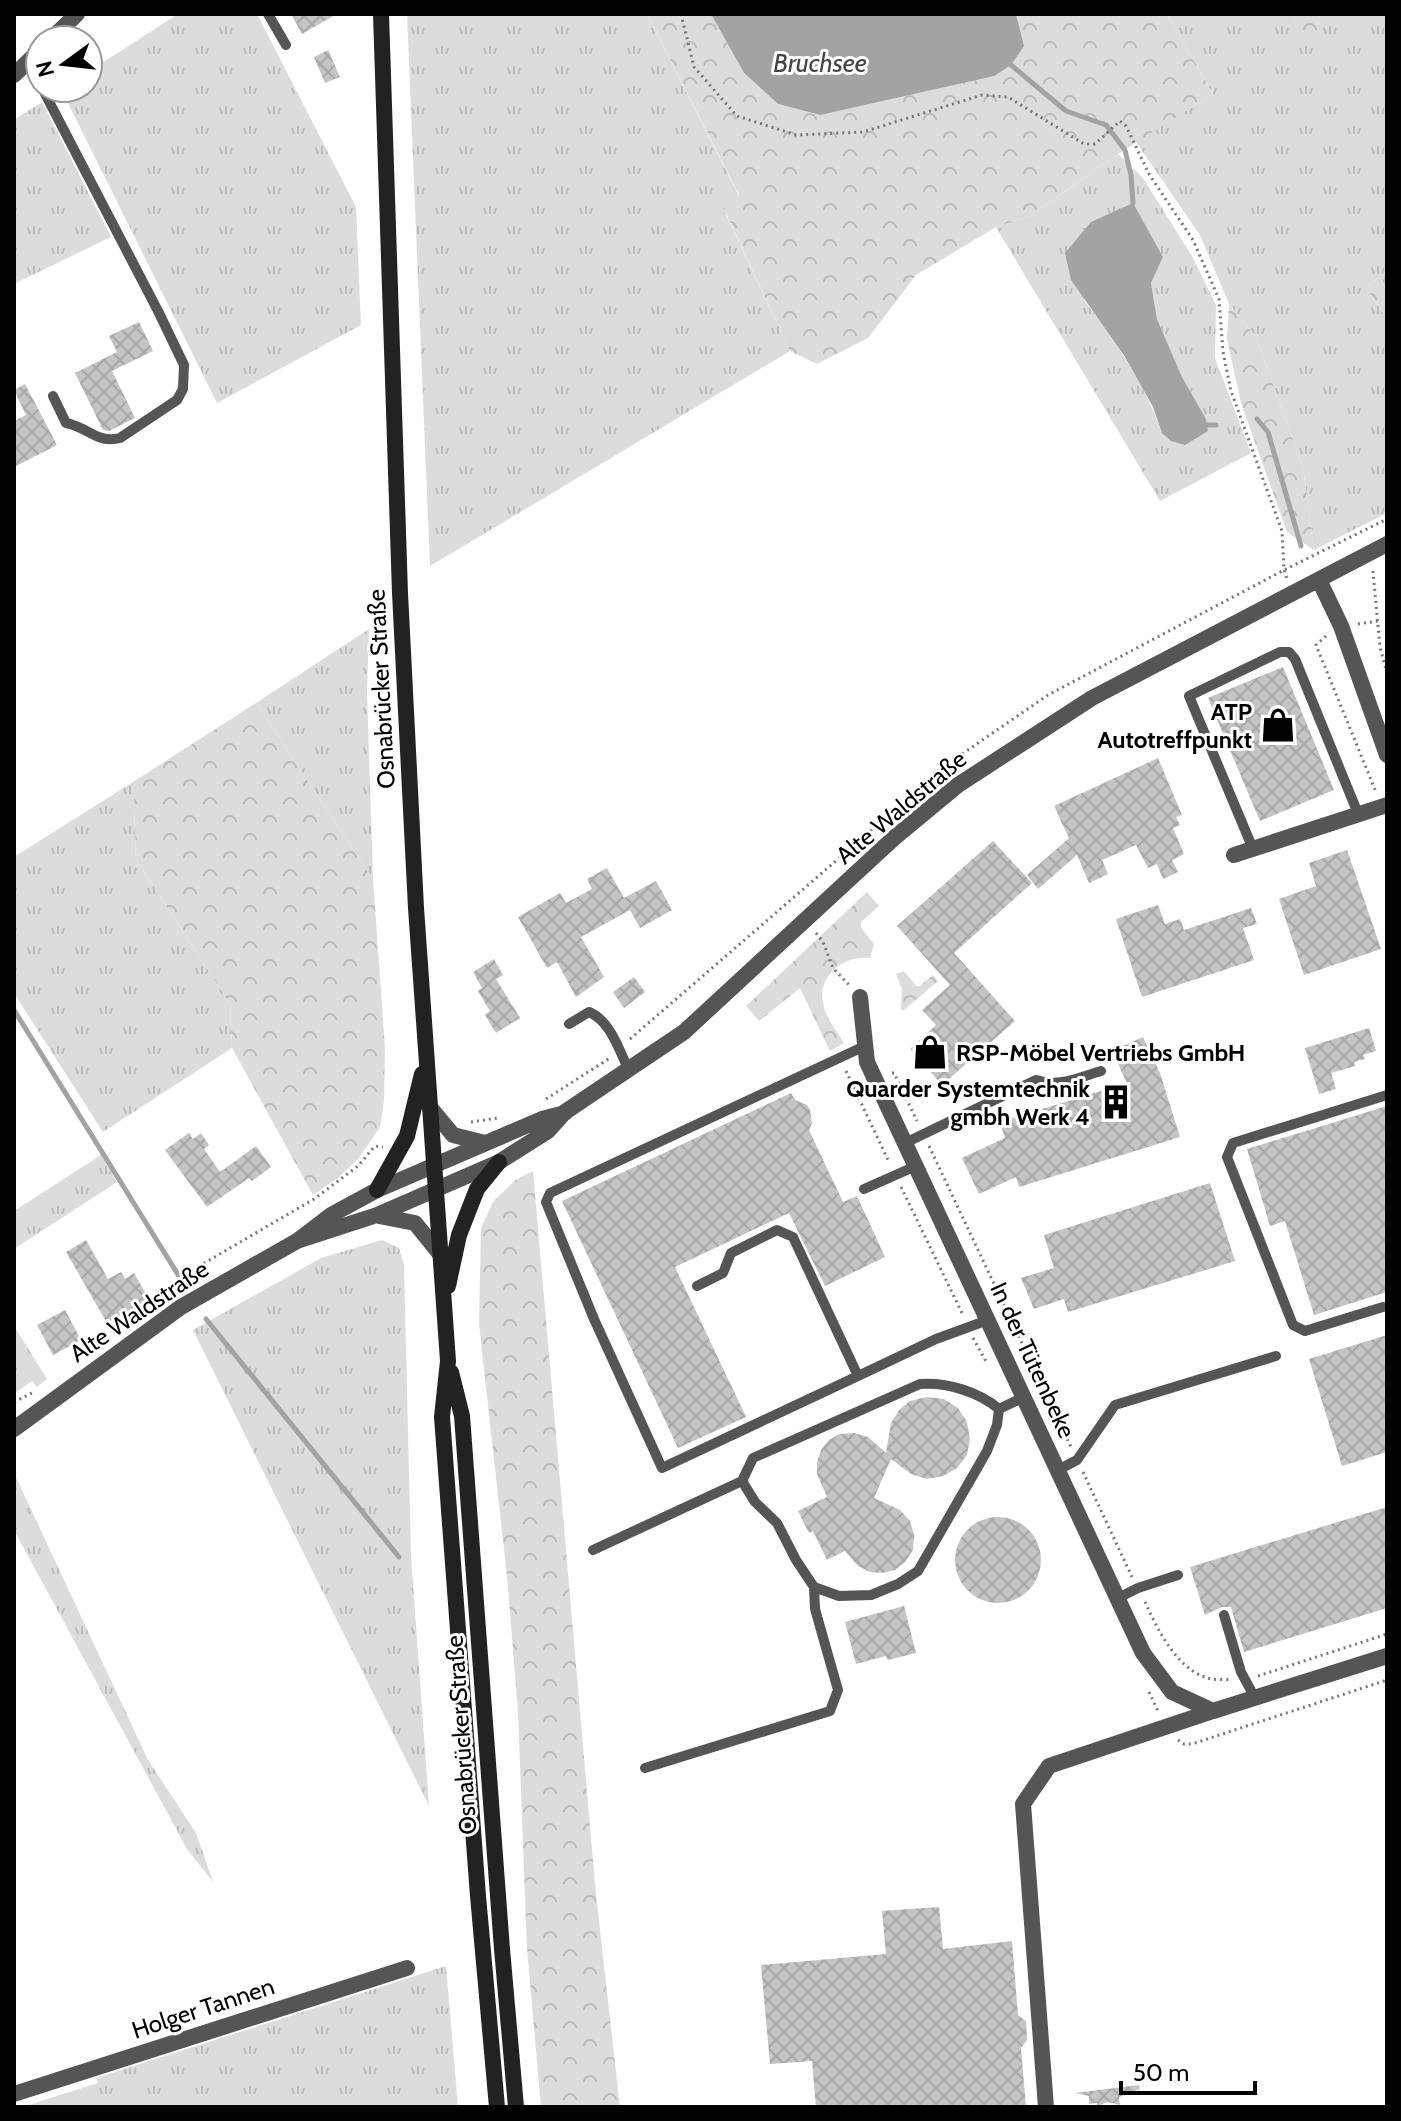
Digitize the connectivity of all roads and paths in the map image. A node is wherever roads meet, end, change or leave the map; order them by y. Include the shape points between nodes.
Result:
1 (268, 14) edge
2 (381, 14) edge
3 (681, 14) edge
4 (286, 45) dead end
5 (50, 104) edge
6 (53, 396) dead end
7 (1387, 519) edge
8 (1356, 534) junction
9 (1387, 544) edge
10 (1366, 555) junction
11 (1284, 570) junction
12 (1319, 580) junction
13 (1293, 594) junction
14 (1387, 674) edge
15 (1387, 755) edge
16 (1387, 805) edge
17 (1359, 816) junction
18 (1253, 849) junction
19 (1234, 855) dead end
20 (807, 920) junction
21 (860, 997) joint
22 (569, 1024) dead end
23 (867, 1045) junction
24 (619, 1051) junction
25 (426, 1057) junction
26 (629, 1070) junction
27 (1101, 1071) dead end
28 (1387, 1095) edge
29 (545, 1099) dead end
30 (429, 1106) junction
31 (565, 1112) junction
32 (501, 1118) dead end
33 (453, 1135) junction
34 (485, 1143) junction
35 (905, 1143) junction
36 (397, 1156) junction
37 (499, 1162) junction
38 (916, 1166) junction
39 (434, 1167) junction
40 (864, 1189) dead end
41 (377, 1190) junction
42 (436, 1191) junction
43 (377, 1215) junction
44 (297, 1241) junction
45 (440, 1254) junction
46 (697, 1286) dead end
47 (191, 1296) junction
48 (444, 1303) junction
49 (1383, 1307) dead end
50 (988, 1320) junction
51 (1276, 1356) dead end
52 (448, 1361) junction
53 (858, 1376) junction
54 (40, 1391) dead end
55 (1024, 1397) junction
56 (14, 1402) edge
57 (999, 1409) junction
58 (14, 1429) edge
59 (1058, 1470) junction
60 (742, 1481) junction
61 (593, 1550) dead end
62 (1178, 1575) dead end
63 (814, 1587) junction
64 (1118, 1598) junction
65 (1224, 1615) dead end
66 (1387, 1656) edge
67 (1255, 1698) junction
68 (1213, 1711) junction
69 (645, 1768) dead end
70 (407, 1968) dead end
71 (14, 2094) edge
72 (497, 2107) edge
73 (516, 2107) edge
74 (1046, 2107) edge

1 - 4 lane
2 - 25 main road, Osnabrücker Straße via 400,593
3 - 11 path via 694,67 737,116 796,135 863,132 982,95 1008,97 1084,144 1095,144 1120,121 1126,126 1149,174 1193,240 1219,299 1231,391 1282,531
5 - 6 lane via 158,311 185,377 177,400 167,409 112,440 66,423
7 - 8 path
8 - 10 path
8 - 11 path
9 - 10 street, Alte Waldstraße
10 - 12 street, Alte Waldstraße
10 - 14 path via 1374,573
11 - 13 path
11 - 24 path via 1048,695 949,763
12 - 13 street, Alte Waldstraße
12 - 15 street via 1345,635
13 - 20 street, Alte Waldstraße via 1092,698 958,785
16 - 17 street
17 - 18 street
17 - 18 lane via 1295,659 1280,652 1189,696
18 - 19 street
20 - 21 path via 833,968
20 - 26 street, Alte Waldstraße via 684,1032
21 - 23 street, In der Tütenbeke
22 - 24 lane via 589,1012 597,1015
23 - 35 street, In der Tütenbeke via 867,1062
23 - 53 lane via 550,1193 546,1202 662,1468
24 - 26 lane
24 - 29 path
25 - 30 main road, Osnabrücker Straße
25 - 36 main road
26 - 31 street, Alte Waldstraße
27 - 35 lane via 1061,1082 1036,1080
28 - 49 lane via 1233,1143 1227,1157 1293,1325 1305,1331
30 - 33 street
30 - 39 main road, Osnabrücker Straße
31 - 34 street, Alte Waldstraße
31 - 37 street, Alte Waldstraße via 548,1131
32 - 33 path via 474,1120
33 - 34 street
34 - 39 street, Alte Waldstraße
35 - 38 street, In der Tütenbeke
36 - 41 main road
36 - 47 path via 375,1146 314,1199 201,1265
37 - 42 street, Alte Waldstraße
37 - 48 main road via 477,1189 459,1235
38 - 40 lane
38 - 50 street, In der Tütenbeke
39 - 41 street, Alte Waldstraße
39 - 42 main road, Osnabrücker Straße
41 - 44 street, Alte Waldstraße
42 - 43 street, Alte Waldstraße
42 - 45 main road, Osnabrücker Straße
43 - 44 street, Alte Waldstraße
43 - 45 street via 415,1223
44 - 47 street, Alte Waldstraße
45 - 48 main road, Osnabrücker Straße
46 - 53 lane via 723,1273 731,1253 777,1230 793,1237
47 - 58 street, Alte Waldstraße
48 - 52 main road, Osnabrücker Straße
50 - 53 lane
50 - 55 street, In der Tütenbeke
51 - 59 lane via 1115,1405 1077,1460
52 - 72 main road, Osnabrücker Straße via 442,1417
52 - 73 main road, Osnabrücker Straße via 462,1416
54 - 56 path
55 - 57 lane
55 - 59 street, In der Tütenbeke
57 - 60 lane via 961,1390 920,1384 753,1458
57 - 63 lane via 987,1451 918,1571 871,1595 839,1596
59 - 64 street, In der Tütenbeke
60 - 61 lane
60 - 63 lane via 777,1523
62 - 64 lane
63 - 69 lane via 815,1609 838,1690 830,1711
64 - 68 street, In der Tütenbeke via 1143,1653 1172,1692
65 - 67 lane via 1241,1672
66 - 67 street
67 - 68 street
68 - 74 street via 1049,1766 1023,1804
70 - 71 street, Holger Tannen

